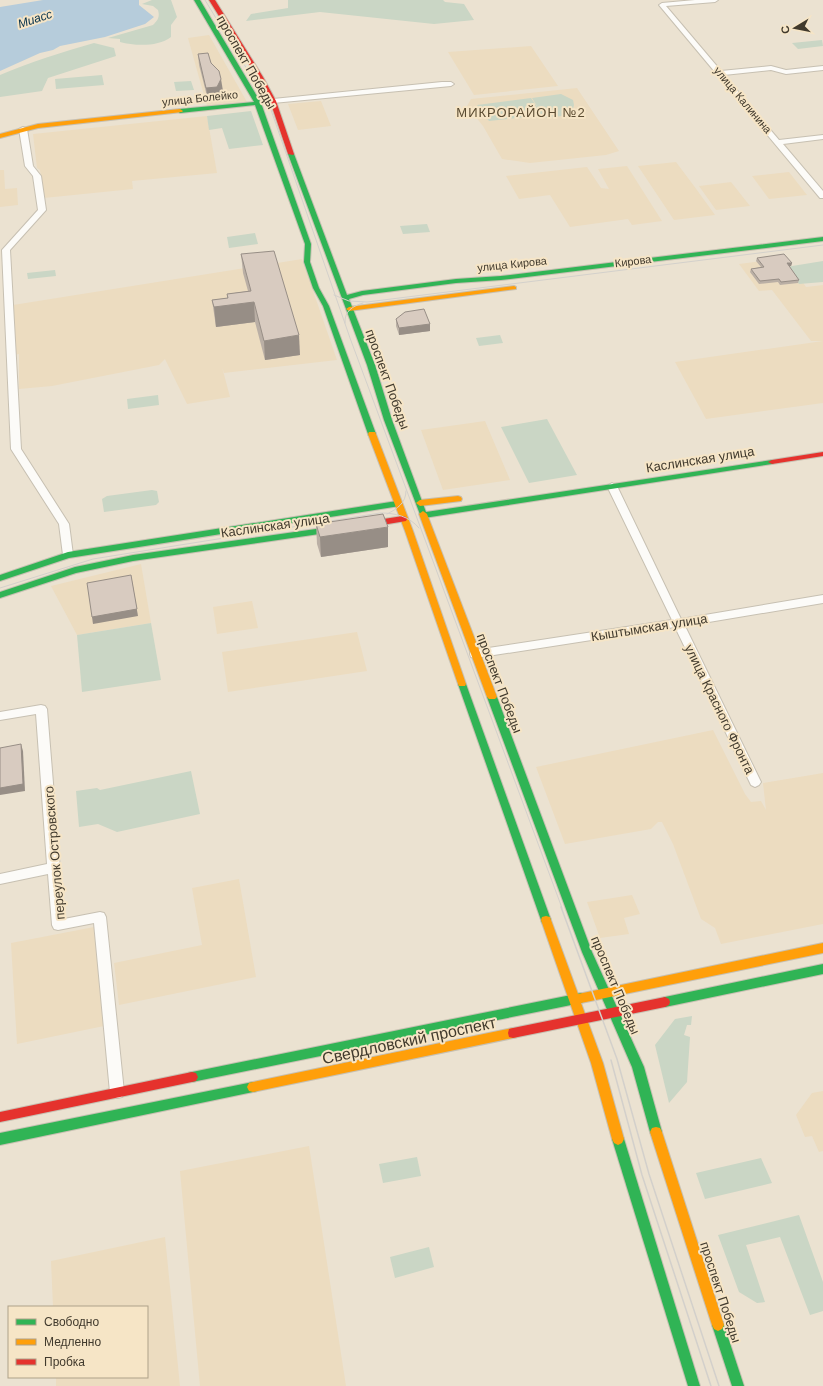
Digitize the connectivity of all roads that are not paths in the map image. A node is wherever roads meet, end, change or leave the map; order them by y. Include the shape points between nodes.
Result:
1 (197, 0) edge
2 (212, 0) edge
3 (715, 0) edge
4 (823, 68) edge
5 (720, 73) junction
6 (451, 84) dead end
7 (273, 101) junction
8 (258, 103) junction
9 (23, 129) junction
10 (0, 136) edge
11 (823, 136) edge
12 (777, 142) junction
13 (823, 196) edge
14 (823, 239) edge
15 (524, 286) dead end
16 (338, 304) junction
17 (823, 454) edge
18 (612, 486) junction
19 (581, 490) junction
20 (522, 491) dead end
21 (470, 497) dead end
22 (420, 503) junction
23 (397, 504) junction
24 (424, 515) junction
25 (403, 519) junction
26 (68, 555) junction
27 (0, 578) edge
28 (0, 595) edge
29 (823, 599) edge
30 (679, 623) junction
31 (475, 654) junction
32 (0, 716) edge
33 (755, 782) dead end
34 (54, 868) junction
35 (0, 879) edge
36 (823, 948) edge
37 (823, 969) edge
38 (604, 992) junction
39 (574, 999) junction
40 (613, 1012) junction
41 (582, 1019) junction
42 (117, 1092) junction
43 (0, 1117) edge
44 (0, 1139) edge
45 (694, 1386) edge
46 (738, 1386) edge

1 - 8 main road, проспект Победы
2 - 7 main road, проспект Победы
3 - 5 street, улица Калинина via 662,5
4 - 5 street via 786,72 771,68
5 - 12 street, улица Калинина
6 - 7 street, улица Болейко
7 - 8 main road, улица Болейко
7 - 16 main road, проспект Победы
8 - 9 main road, улица Болейко
8 - 16 main road, проспект Победы via 308,244 307,262 316,288
9 - 10 main road, улица Болейко
9 - 26 street via 29,166 37,176 42,210 6,250 16,450 64,524
11 - 12 street
12 - 13 street, улица Калинина
14 - 16 main road, улица Кирова via 362,292
15 - 16 main road via 446,296
16 - 22 main road, проспект Победы via 371,364 388,420
16 - 23 main road, проспект Победы
17 - 18 main road, Каслинская улица
18 - 19 main road, Каслинская улица
18 - 30 street, улица Красного Фронта
19 - 20 main road, Каслинская улица
19 - 24 main road, Каслинская улица
21 - 22 main road, Каслинская улица
22 - 23 main road, Каслинская улица
22 - 24 main road, проспект Победы
23 - 25 main road, проспект Победы
23 - 26 main road, Каслинская улица
24 - 25 main road, Каслинская улица
24 - 31 main road, проспект Победы
25 - 28 main road, Каслинская улица via 126,560 75,570
25 - 39 main road, проспект Победы
26 - 27 main road, Каслинская улица
29 - 30 street, Кыштымская улица
30 - 31 street, Кыштымская улица
30 - 33 street, улица Красного Фронта
31 - 38 main road, проспект Победы via 561,885
32 - 34 street, переулок Островского via 41,709
34 - 35 street
34 - 42 street, переулок Островского via 58,925 100,917
36 - 38 main road, Свердловский проспект
37 - 40 main road, Свердловский проспект
38 - 39 main road, Свердловский проспект
38 - 40 main road, проспект Победы
39 - 41 main road, проспект Победы
39 - 42 main road, Свердловский проспект
40 - 41 main road, Свердловский проспект
40 - 46 main road, проспект Победы via 638,1067 665,1163
41 - 44 main road, Свердловский проспект
41 - 45 main road, проспект Победы
42 - 43 main road, Свердловский проспект

